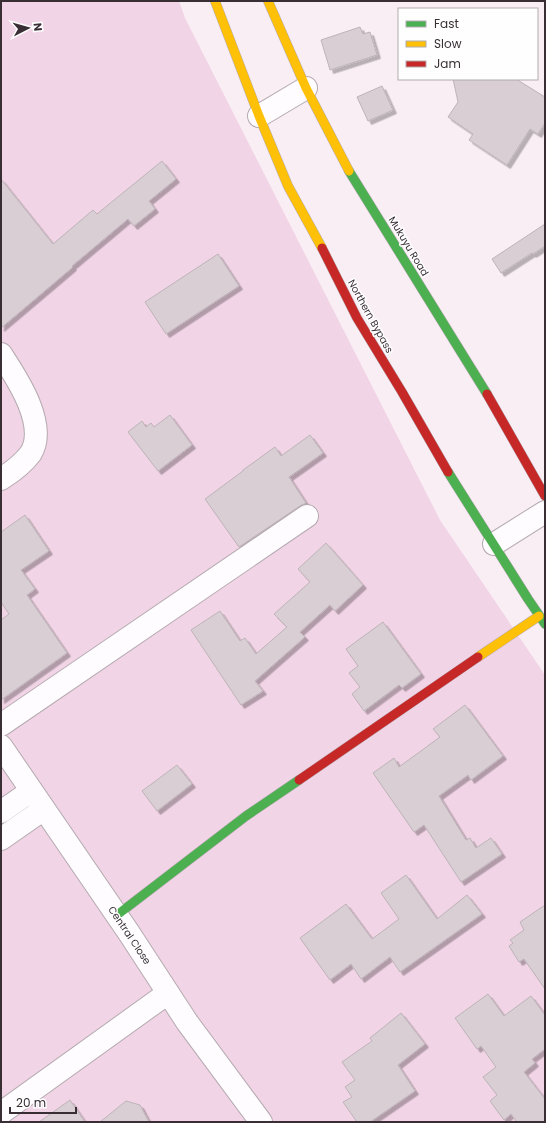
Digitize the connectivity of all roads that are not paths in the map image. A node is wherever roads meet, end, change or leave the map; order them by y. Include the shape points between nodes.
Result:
1 (215, 1) edge
2 (268, 1) edge
3 (306, 88) junction
4 (259, 116) junction
5 (1, 354) edge
6 (1, 479) edge
7 (545, 496) edge
8 (545, 512) edge
9 (307, 516) dead end
10 (494, 544) junction
11 (539, 616) junction
12 (545, 624) edge
13 (1, 725) edge
14 (1, 746) edge
15 (31, 791) junction
16 (44, 809) junction
17 (1, 812) edge
18 (1, 839) edge
19 (116, 915) junction
20 (168, 992) junction
21 (1, 1113) edge
22 (261, 1122) edge

1 - 4 street, Northern Bypass
2 - 3 street, Mukuyu Road
3 - 4 street
3 - 7 street, Mukuyu Road via 352,177 486,394
4 - 10 street, Northern Bypass via 288,186 357,318
5 - 6 street via 25,392 36,430 31,453 17,469
8 - 10 street
9 - 13 street
10 - 11 street, Northern Bypass
11 - 12 street, Northern Bypass
11 - 19 street via 246,816
14 - 15 street, Central Close
15 - 16 street, Central Close
15 - 17 street
16 - 18 street
16 - 19 street, Central Close
19 - 20 street, Central Close
20 - 21 street
20 - 22 street, Central Close via 187,1022

